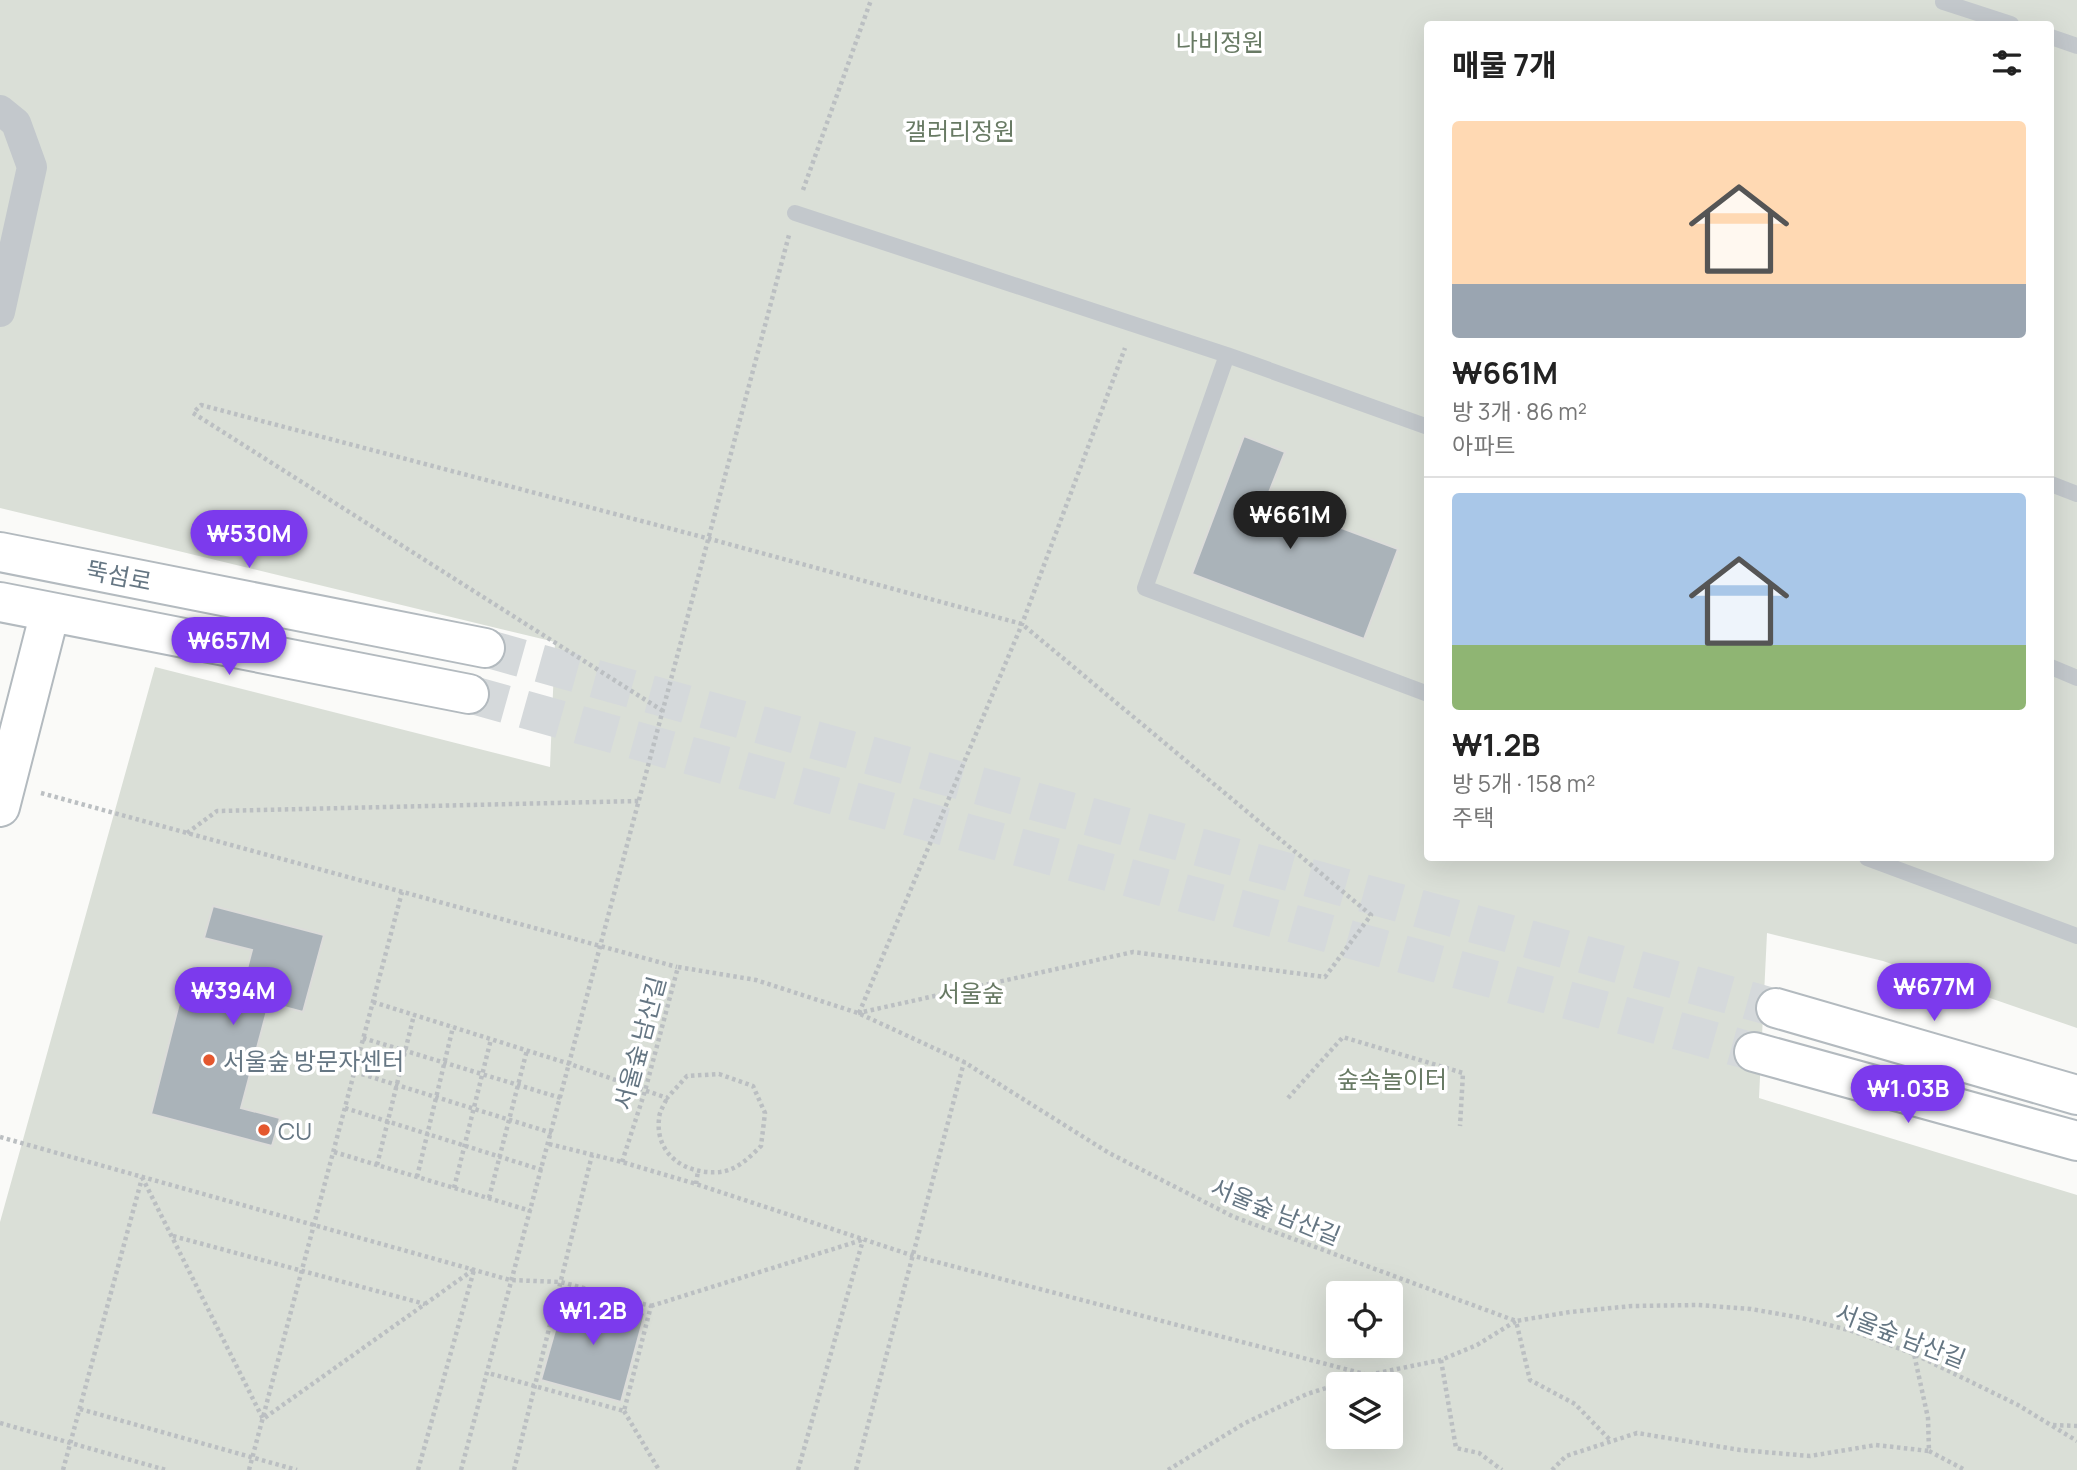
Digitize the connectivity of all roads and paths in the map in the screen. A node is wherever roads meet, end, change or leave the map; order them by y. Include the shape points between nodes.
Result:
1 (871, 0) edge
2 (1943, 2) dead end
3 (2002, 21) edge
4 (2054, 38) edge
5 (2077, 46) edge
6 (0, 110) edge
7 (795, 213) junction
8 (0, 312) edge
9 (1134, 325) junction
10 (1227, 355) junction
11 (1424, 426) edge
12 (2054, 485) edge
13 (2077, 494) edge
14 (710, 538) junction
15 (0, 552) edge
16 (0, 602) edge
17 (50, 612) junction
18 (1022, 624) junction
19 (485, 648) tunnel mouth
20 (2054, 668) edge
21 (2077, 678) edge
22 (1424, 693) edge
23 (468, 694) tunnel mouth
24 (663, 711) junction
25 (3, 796) edge
26 (639, 801) junction
27 (187, 833) junction
28 (1875, 861) edge
29 (402, 892) junction
30 (2077, 936) edge
31 (601, 947) junction
32 (678, 967) junction
33 (373, 1002) junction
34 (1776, 1008) tunnel mouth
35 (858, 1013) junction
36 (414, 1015) junction
37 (453, 1027) junction
38 (363, 1038) junction
39 (491, 1039) junction
40 (527, 1050) junction
41 (405, 1051) junction
42 (1754, 1052) tunnel mouth
43 (964, 1062) junction
44 (445, 1063) junction
45 (570, 1064) junction
46 (355, 1072) junction
47 (483, 1074) junction
48 (397, 1085) junction
49 (518, 1085) junction
50 (645, 1091) junction
51 (2077, 1095) edge
52 (436, 1097) junction
53 (561, 1098) junction
54 (667, 1098) junction
55 (1288, 1098) dead end
56 (345, 1108) junction
57 (474, 1109) junction
58 (509, 1120) junction
59 (388, 1122) junction
60 (1460, 1126) dead end
61 (552, 1133) junction
62 (428, 1134) junction
63 (0, 1137) edge
64 (2077, 1140) edge
65 (549, 1144) junction
66 (465, 1146) junction
67 (334, 1152) junction
68 (592, 1155) junction
69 (499, 1157) junction
70 (622, 1162) junction
71 (377, 1165) junction
72 (542, 1170) junction
73 (698, 1171) junction
74 (142, 1177) junction
75 (417, 1177) junction
76 (696, 1184) junction
77 (454, 1188) junction
78 (489, 1198) junction
79 (531, 1211) junction
80 (314, 1225) junction
81 (172, 1236) junction
82 (863, 1240) junction
83 (914, 1256) junction
84 (474, 1269) junction
85 (302, 1271) junction
86 (510, 1280) junction
87 (561, 1282) junction
88 (426, 1304) junction
89 (651, 1307) junction
90 (1516, 1321) junction
91 (1914, 1354) junction
92 (1441, 1360) junction
93 (1357, 1372) edge
94 (1383, 1372) edge
95 (488, 1373) junction
96 (535, 1386) junction
97 (1326, 1388) edge
98 (80, 1409) junction
99 (624, 1411) junction
100 (263, 1419) junction
101 (0, 1423) edge
102 (2051, 1425) junction
103 (2077, 1426) edge
104 (1611, 1441) junction
105 (2077, 1441) edge
106 (71, 1443) junction
107 (1929, 1451) junction
108 (253, 1457) junction
109 (63, 1470) edge
110 (166, 1470) edge
111 (249, 1470) edge
112 (298, 1470) edge
113 (418, 1470) edge
114 (461, 1470) edge
115 (514, 1470) edge
116 (659, 1470) edge
117 (798, 1470) edge
118 (856, 1470) edge
119 (1168, 1470) edge
120 (1502, 1470) edge
121 (1552, 1470) edge
122 (1965, 1470) edge

1 - 7 path
2 - 3 lane
4 - 5 lane
6 - 8 street via 16,122 32,167
7 - 9 lane
7 - 14 path
9 - 10 lane
9 - 18 path
10 - 11 lane
10 - 22 lane via 1145,588
12 - 13 lane
14 - 18 path
14 - 24 path
14 - 24 path via 201,405 193,413
15 - 19 main road, 뚝섬로
16 - 17 main road, 뚝섬로
17 - 23 main road, 뚝섬로
17 - 25 main road
18 - 35 path
18 - 35 path via 1371,915 1325,977 1133,952
20 - 21 lane
24 - 26 path
25 - 27 path
26 - 27 path via 217,810
26 - 31 path
27 - 29 path
28 - 30 lane
29 - 31 path
29 - 33 path
31 - 32 path
31 - 45 path
32 - 35 path, 서울숲 남산길 via 756,980
32 - 50 path, 서울숲 남산길
33 - 36 path
33 - 38 path
34 - 51 main road
35 - 43 path, 서울숲 남산길
36 - 37 path
36 - 41 path
37 - 39 path
37 - 44 path
38 - 41 path
38 - 46 path
39 - 40 path
39 - 47 path
40 - 45 path
40 - 49 path
41 - 44 path
41 - 48 path
42 - 64 main road
43 - 83 path
43 - 90 path, 서울숲 남산길 via 1109,1153 1234,1217
44 - 47 path
44 - 52 path
45 - 50 path
45 - 53 path
46 - 48 path
46 - 56 path
47 - 49 path
47 - 57 path
48 - 52 path
48 - 59 path
49 - 53 path
49 - 58 path
50 - 54 path
50 - 70 path, 서울숲 남산길
52 - 57 path
52 - 62 path
53 - 61 path
54 - 73 path via 659,1116 659,1138 672,1160
54 - 73 path via 687,1076 719,1073 753,1086 765,1113 761,1146 744,1163 722,1172
55 - 60 path via 1343,1037 1463,1073
56 - 59 path
56 - 67 path
57 - 58 path
57 - 66 path
58 - 61 path
58 - 69 path
59 - 62 path
59 - 71 path
61 - 65 path
62 - 66 path
62 - 75 path
63 - 74 path
65 - 68 path
65 - 72 path
66 - 69 path
66 - 77 path
67 - 71 path
67 - 80 path
68 - 70 path
68 - 87 path
69 - 72 path
69 - 78 path
70 - 76 path
71 - 75 path
72 - 79 path
73 - 76 path
74 - 80 path
74 - 81 path
74 - 98 path
75 - 77 path
76 - 82 path
77 - 78 path
78 - 79 path
79 - 86 path
80 - 84 path
80 - 85 path
81 - 85 path
81 - 100 path
82 - 83 path
82 - 89 path
82 - 117 path
83 - 93 path
83 - 118 path
84 - 86 path
84 - 88 path
84 - 113 path
85 - 88 path
85 - 100 path
86 - 87 path
86 - 95 path
87 - 89 path
87 - 96 path
88 - 100 path
89 - 99 path
90 - 91 path, 서울숲 남산길 via 1632,1306 1751,1309 1852,1331
90 - 92 path
90 - 104 path via 1530,1380 1575,1404
91 - 102 path, 서울숲 남산길
91 - 107 path via 1926,1408
92 - 94 path
92 - 120 path via 1456,1448 1479,1453
95 - 96 path
95 - 114 path
96 - 99 path
96 - 115 path
97 - 119 path via 1258,1417
98 - 106 path
98 - 108 path
99 - 116 path
100 - 108 path
101 - 106 path
102 - 103 path
102 - 105 path, 서울숲 남산길
104 - 107 path via 1637,1433 1810,1456 1876,1445
104 - 121 path via 1566,1456
106 - 109 path
106 - 110 path
107 - 122 path
108 - 111 path
108 - 112 path

